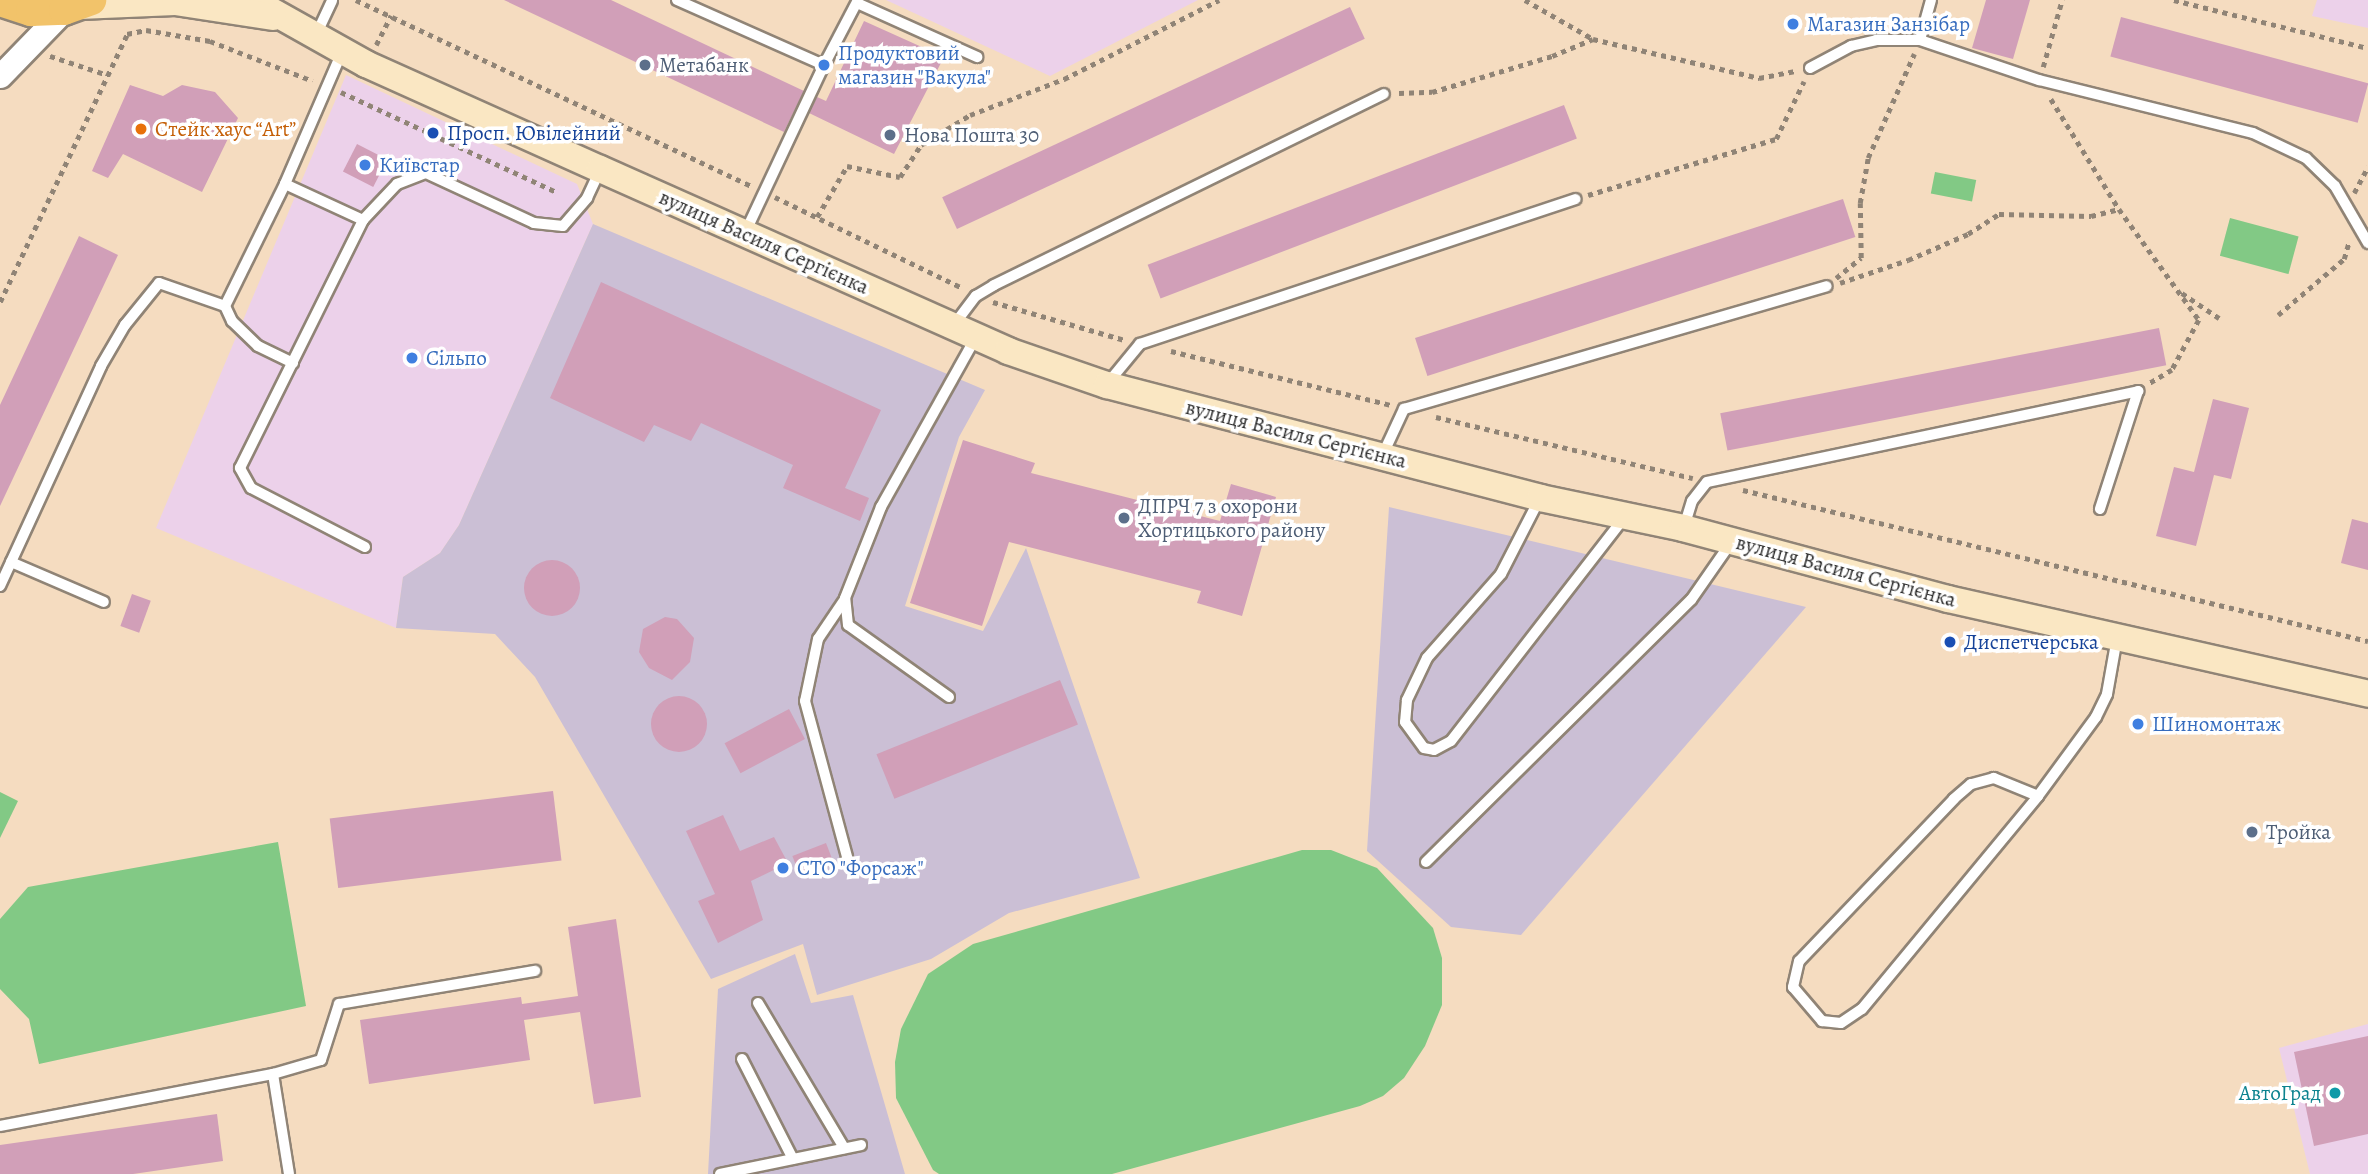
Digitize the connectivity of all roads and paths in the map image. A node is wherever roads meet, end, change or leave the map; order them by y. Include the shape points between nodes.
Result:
1 (252, 0) edge
2 (332, 0) edge
3 (356, 0) edge
4 (677, 0) edge
5 (1219, 0) edge
6 (1525, 0) edge
7 (1931, 0) edge
8 (2062, 0) edge
9 (2174, 0) edge
10 (0, 1) edge
11 (857, 2) edge
12 (78, 5) edge
13 (278, 18) junction
14 (315, 37) junction
15 (1593, 39) junction
16 (1920, 40) junction
17 (2368, 48) edge
18 (342, 52) junction
19 (977, 57) dead end
20 (824, 65) junction
21 (1810, 68) junction
22 (0, 76) edge
23 (2039, 80) junction
24 (326, 86) junction
25 (1384, 94) joint
26 (2368, 167) edge
27 (600, 169) junction
28 (285, 184) junction
29 (556, 192) dead end
30 (767, 193) junction
31 (1576, 199) joint
32 (2347, 206) junction
33 (2119, 209) junction
34 (817, 217) junction
35 (363, 220) junction
36 (2356, 222) junction
37 (744, 234) junction
38 (2368, 243) edge
39 (1826, 286) junction
40 (2178, 290) junction
41 (976, 296) junction
42 (0, 302) edge
43 (225, 306) junction
44 (2278, 315) dead end
45 (2219, 318) dead end
46 (965, 332) junction
47 (1140, 344) junction
48 (293, 363) junction
49 (1107, 384) junction
50 (2138, 391) junction
51 (1404, 409) junction
52 (1382, 456) junction
53 (1707, 482) junction
54 (1540, 498) junction
55 (2100, 509) dead end
56 (1624, 518) junction
57 (1684, 528) junction
58 (1732, 541) junction
59 (365, 547) dead end
60 (11, 562) junction
61 (0, 586) edge
62 (845, 598) junction
63 (104, 602) dead end
64 (2117, 637) junction
65 (2368, 641) edge
66 (2368, 694) edge
67 (949, 697) dead end
68 (2038, 796) junction
69 (847, 857) dead end
70 (1426, 862) dead end
71 (535, 971) dead end
72 (758, 1003) dead end
73 (742, 1059) dead end
74 (273, 1074) junction
75 (0, 1126) edge
76 (861, 1145) dead end
77 (844, 1148) junction
78 (793, 1159) junction
79 (289, 1174) edge
80 (720, 1174) edge

1 - 13 main road, вулиця Василя Сергієнка
2 - 14 lane
3 - 30 path
4 - 20 lane
5 - 34 path via 1064,79 970,115 921,145 900,177 847,166
6 - 15 path
7 - 16 lane
8 - 23 path
9 - 17 path
10 - 12 main road via 31,11
11 - 19 lane
11 - 20 lane
12 - 13 main road, вулиця Василя Сергієнка via 175,2
12 - 22 street
13 - 14 main road, вулиця Василя Сергієнка
14 - 18 main road, вулиця Василя Сергієнка
15 - 21 path via 1759,78
15 - 25 path via 1432,92
16 - 21 lane via 1876,40 1850,46
16 - 23 lane
16 - 39 path via 1868,158 1860,203 1861,258
18 - 24 lane
18 - 27 main road, вулиця Василя Сергієнка
20 - 30 lane
21 - 31 path via 1776,139
23 - 32 lane via 2253,133 2306,158 2335,186
23 - 33 path
24 - 28 lane
24 - 29 path
24 - 42 path via 210,41 146,30 127,34
25 - 41 lane
26 - 32 path
27 - 35 lane via 586,198 563,226 534,223 426,173 397,184
27 - 37 main road, вулиця Василя Сергієнка
28 - 35 lane
28 - 43 lane
30 - 34 path
30 - 37 lane
31 - 47 lane
32 - 36 lane
33 - 39 path via 2091,216 1999,214 1968,234 1908,260
33 - 40 path
34 - 41 path
35 - 48 lane
36 - 38 lane
36 - 44 path via 2344,259
37 - 46 main road, вулиця Василя Сергієнка
39 - 51 lane
40 - 45 path
40 - 50 path via 2199,320 2172,370
41 - 46 lane
41 - 47 path
43 - 48 lane via 232,321 258,346
43 - 60 lane via 171,284 152,288 101,366
46 - 49 main road, вулиця Василя Сергієнка
46 - 62 lane via 881,507
47 - 49 lane
47 - 51 path
48 - 59 lane via 242,459 242,478 251,488
49 - 52 main road, вулиця Василя Сергієнка
50 - 53 lane
50 - 55 lane
51 - 52 lane
51 - 53 path
52 - 54 main road, вулиця Василя Сергієнка
53 - 57 lane via 1692,501
53 - 65 path
54 - 56 main road, вулиця Василя Сергієнка
54 - 56 lane via 1501,575 1427,658 1407,700 1405,722 1424,748 1434,750 1451,741
56 - 57 main road, вулиця Василя Сергієнка
57 - 58 main road, вулиця Василя Сергієнка
58 - 64 main road, вулиця Василя Сергієнка via 1948,599
58 - 70 lane via 1691,600
60 - 61 lane
60 - 63 lane
62 - 67 lane via 848,625
62 - 69 lane via 818,639 806,701
64 - 66 main road, вулиця Василя Сергієнка
64 - 68 lane via 2107,694 2096,717
68 - 68 lane via 1862,1009 1841,1023 1822,1021 1793,987 1799,961 1954,799 1971,784 1994,778
71 - 74 lane via 339,1004 321,1060
72 - 77 lane
73 - 78 lane
74 - 75 lane
74 - 79 lane
76 - 77 lane
77 - 78 lane
78 - 80 lane

